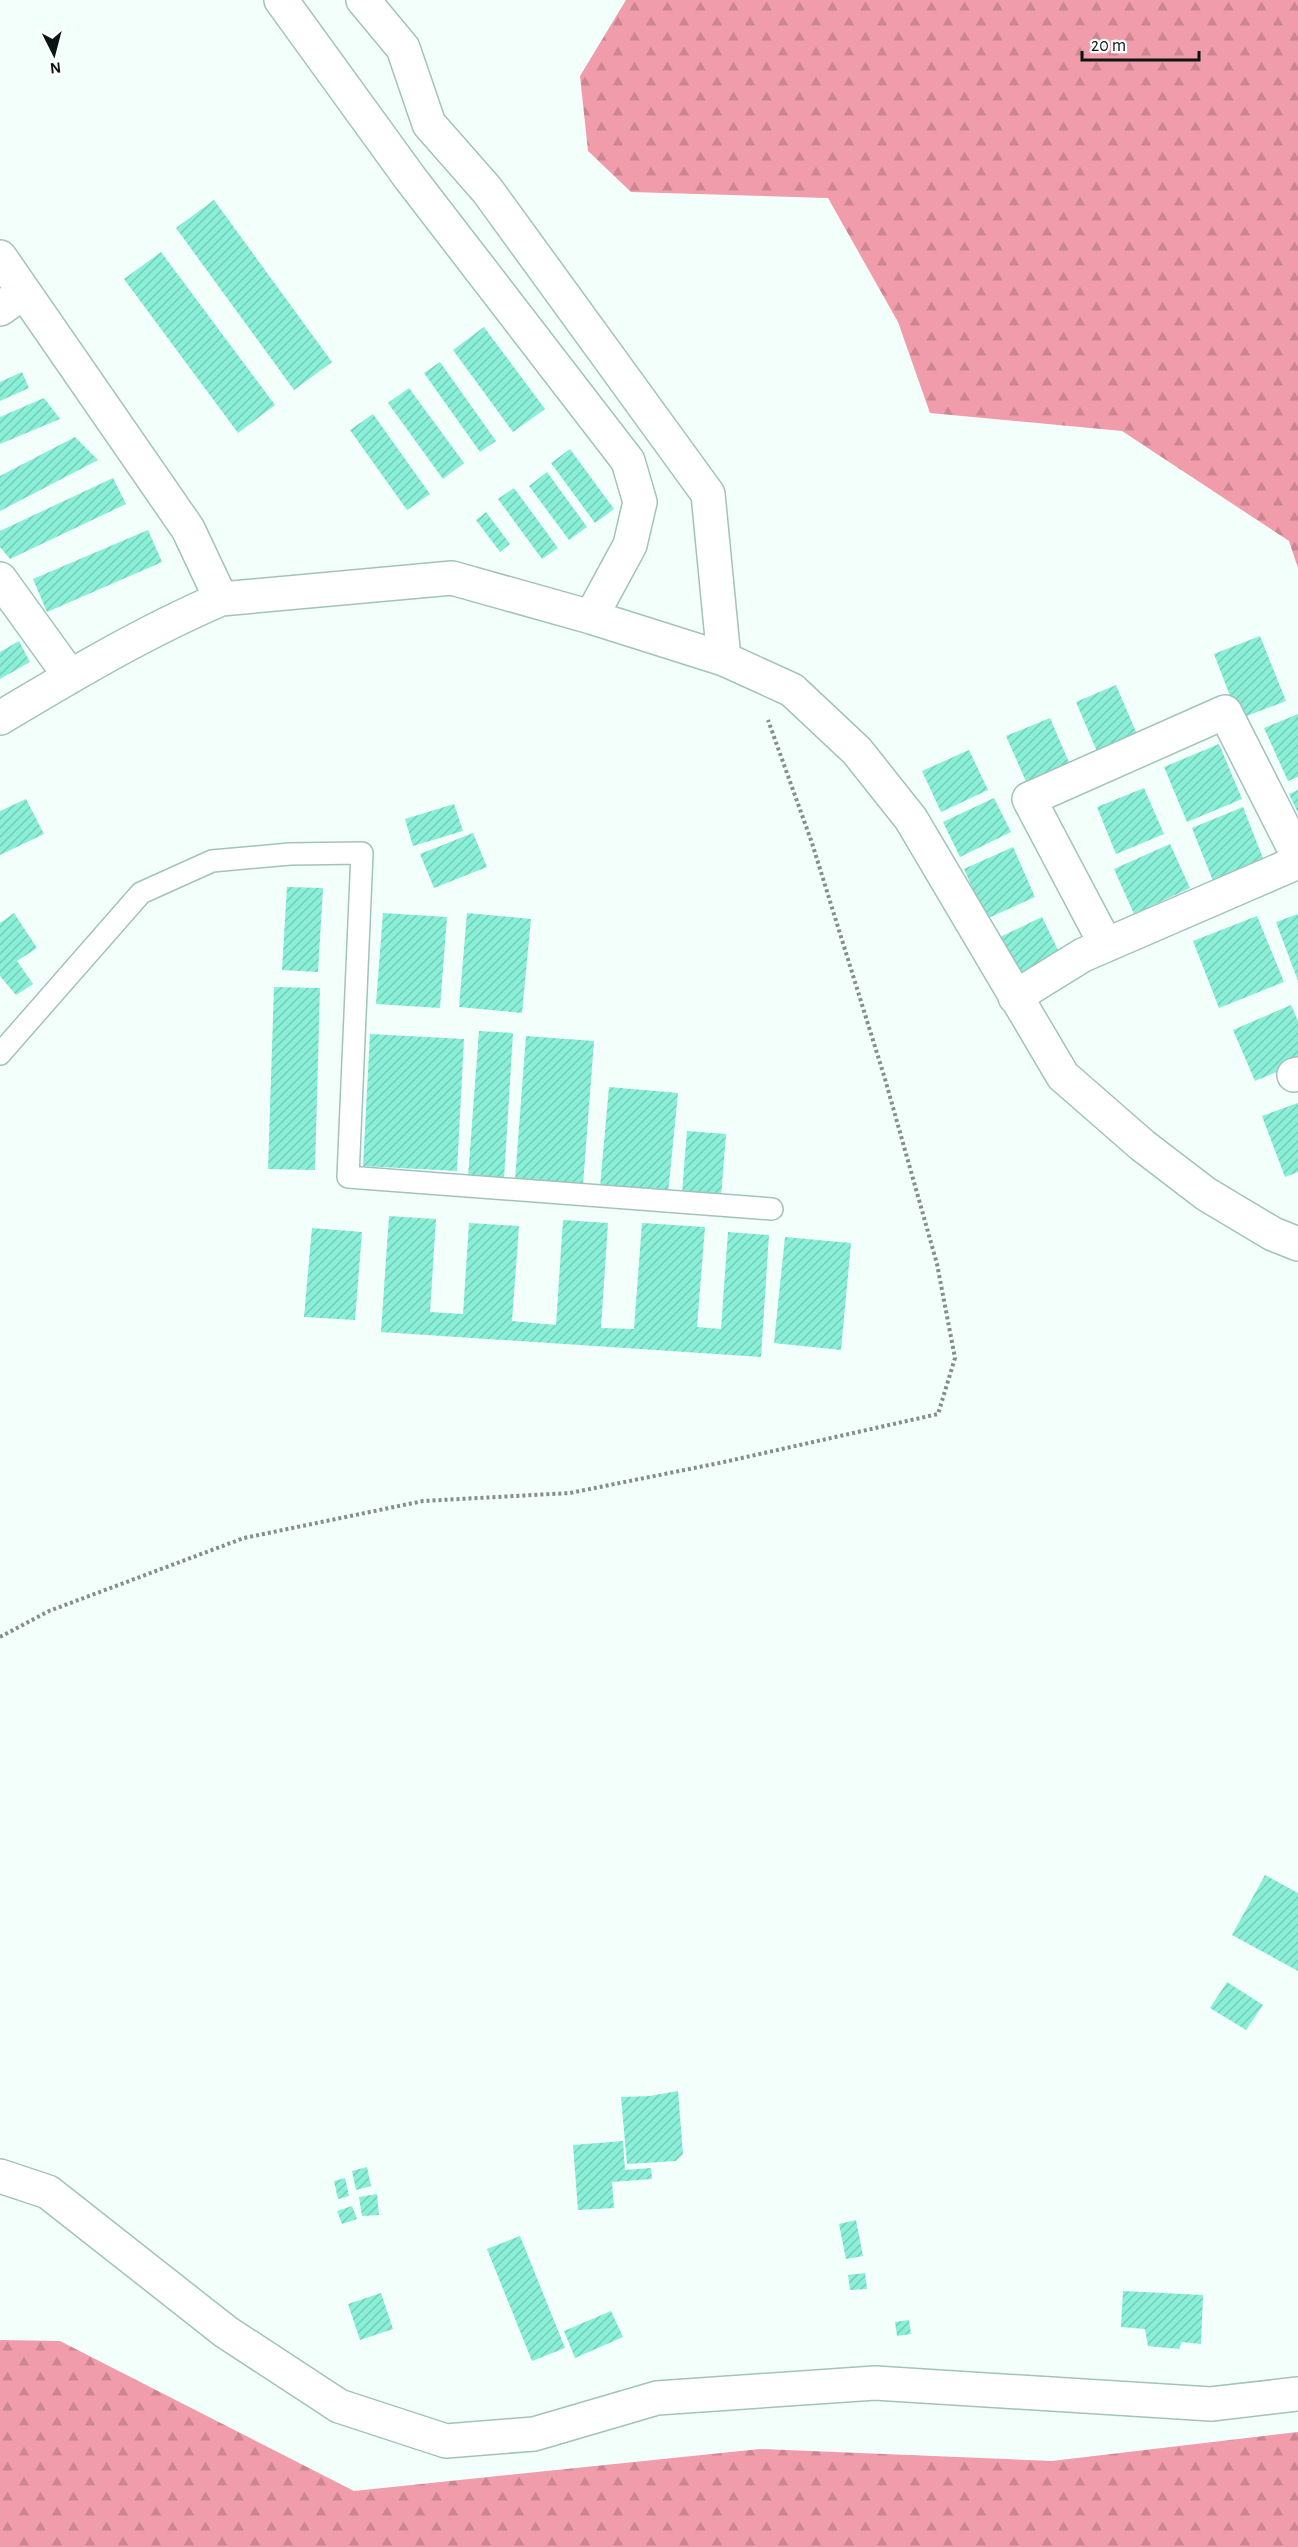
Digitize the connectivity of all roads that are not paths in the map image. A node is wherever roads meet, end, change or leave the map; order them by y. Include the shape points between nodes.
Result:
1 (281, 0) edge
2 (363, 0) edge
3 (0, 257) edge
4 (12, 300) edge
5 (0, 579) edge
6 (221, 599) junction
7 (591, 617) junction
8 (737, 665) junction
9 (70, 676) junction
10 (0, 718) edge
11 (1298, 856) edge
12 (1298, 862) edge
13 (1106, 945) junction
14 (1015, 996) junction
15 (0, 1054) edge
16 (772, 1209) dead end
17 (1298, 1244) edge
18 (0, 2176) edge
19 (1298, 2394) edge

1 - 7 street via 410,178 628,461 640,502 630,545
2 - 8 street via 403,48 429,124 487,190 708,494
3 - 4 street
4 - 6 street via 188,529
5 - 9 street
6 - 7 street via 452,578
6 - 9 street
7 - 8 street
8 - 14 street via 792,690 857,751 911,819
9 - 10 street
11 - 13 street via 1225,712 1029,799
12 - 13 street
13 - 14 street
14 - 17 street via 1063,1076 1072,1084 1206,1194 1273,1234
15 - 16 lane via 141,893 212,861 362,853 348,1177
18 - 19 street via 48,2192 226,2332 339,2406 446,2441 534,2434 657,2398 875,2383 1211,2404

